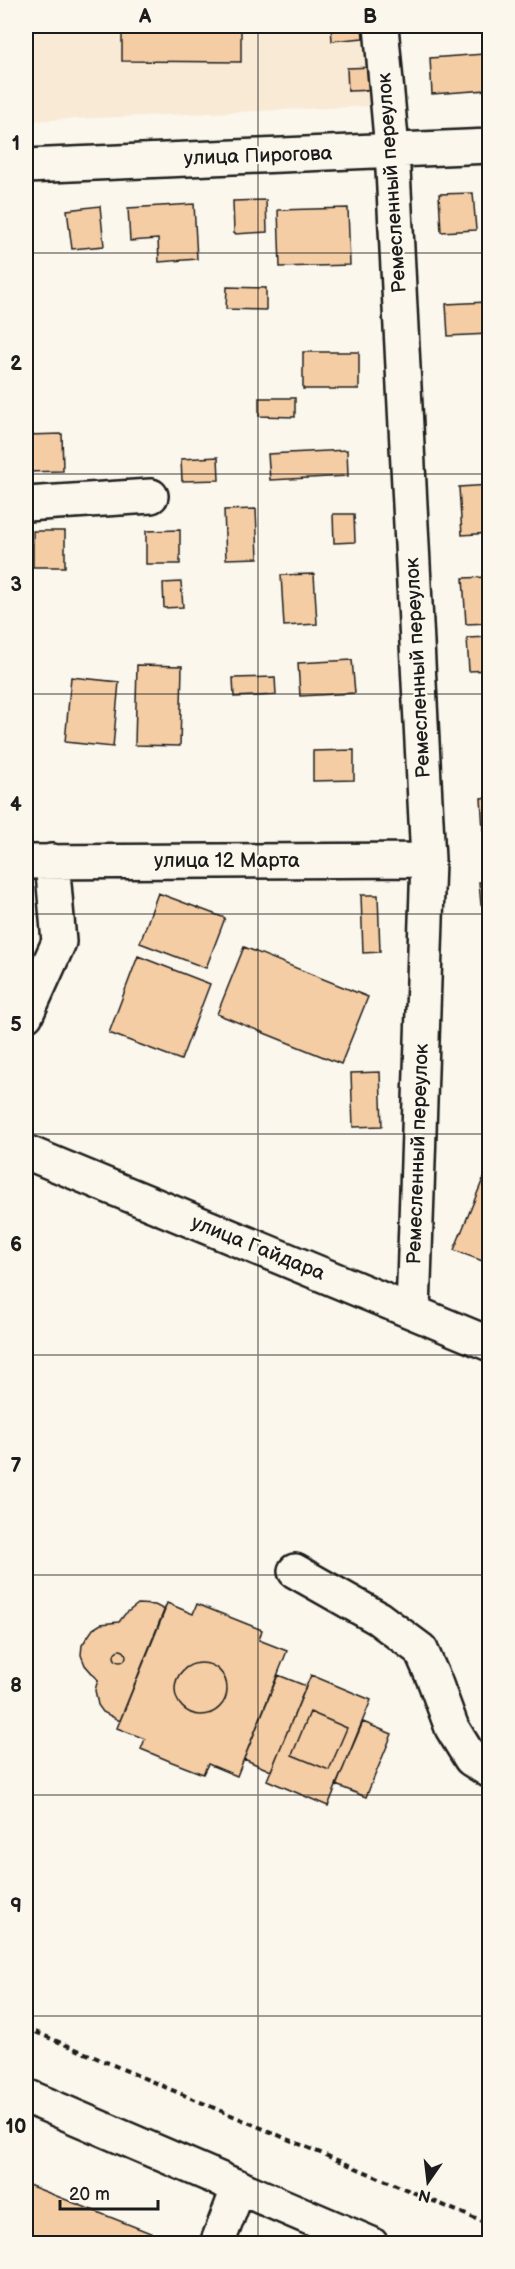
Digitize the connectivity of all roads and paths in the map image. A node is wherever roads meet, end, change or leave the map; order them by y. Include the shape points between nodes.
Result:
1 (381, 26) edge
2 (489, 146) edge
3 (392, 150) junction
4 (26, 166) edge
5 (151, 496) dead end
6 (26, 504) edge
7 (39, 861) edge
8 (428, 861) junction
9 (26, 1015) edge
10 (26, 1152) edge
11 (413, 1312) junction
12 (489, 1344) edge
13 (295, 1571) dead end
14 (489, 1771) edge
15 (26, 2028) edge
16 (26, 2096) edge
17 (240, 2187) junction
18 (489, 2225) edge
19 (217, 2244) edge
20 (371, 2244) edge

1 - 3 street, Ремесленный переулок
2 - 3 street, улица Пирогова
3 - 4 street, улица Пирогова
3 - 8 street, Ремесленный переулок
5 - 6 street
7 - 8 street, улица 12 Марта
7 - 9 street via 59,942
8 - 11 street, Ремесленный переулок
10 - 11 street, улица Гайдара
11 - 12 street, улица Гайдара
13 - 14 street via 378,1618 421,1650 452,1728 471,1759
15 - 18 path
16 - 17 street
17 - 19 street
17 - 20 street

